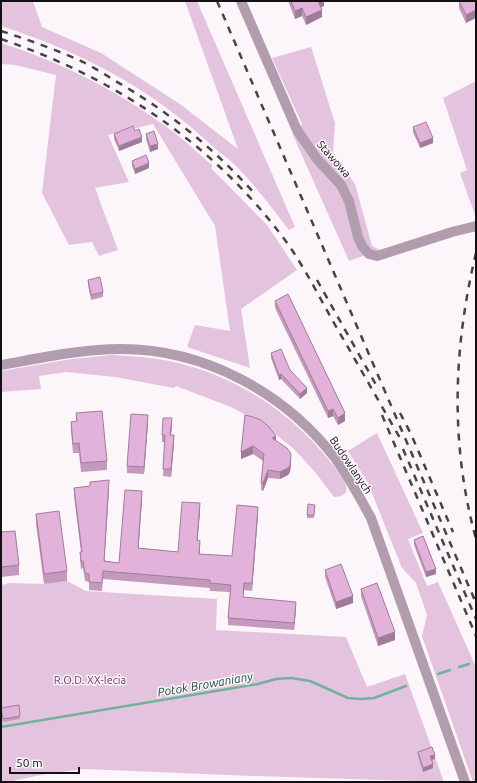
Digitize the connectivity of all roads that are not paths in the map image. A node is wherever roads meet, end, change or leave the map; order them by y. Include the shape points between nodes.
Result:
1 (241, 1) edge
2 (476, 226) edge
3 (1, 365) edge
4 (465, 782) edge

1 - 2 street, Stawowa via 297,130 317,159 341,185 349,201 358,237 370,254 376,256
3 - 4 street, Budowlanych via 93,351 122,349 155,352 201,362 227,372 262,391 295,415 336,459 371,518

